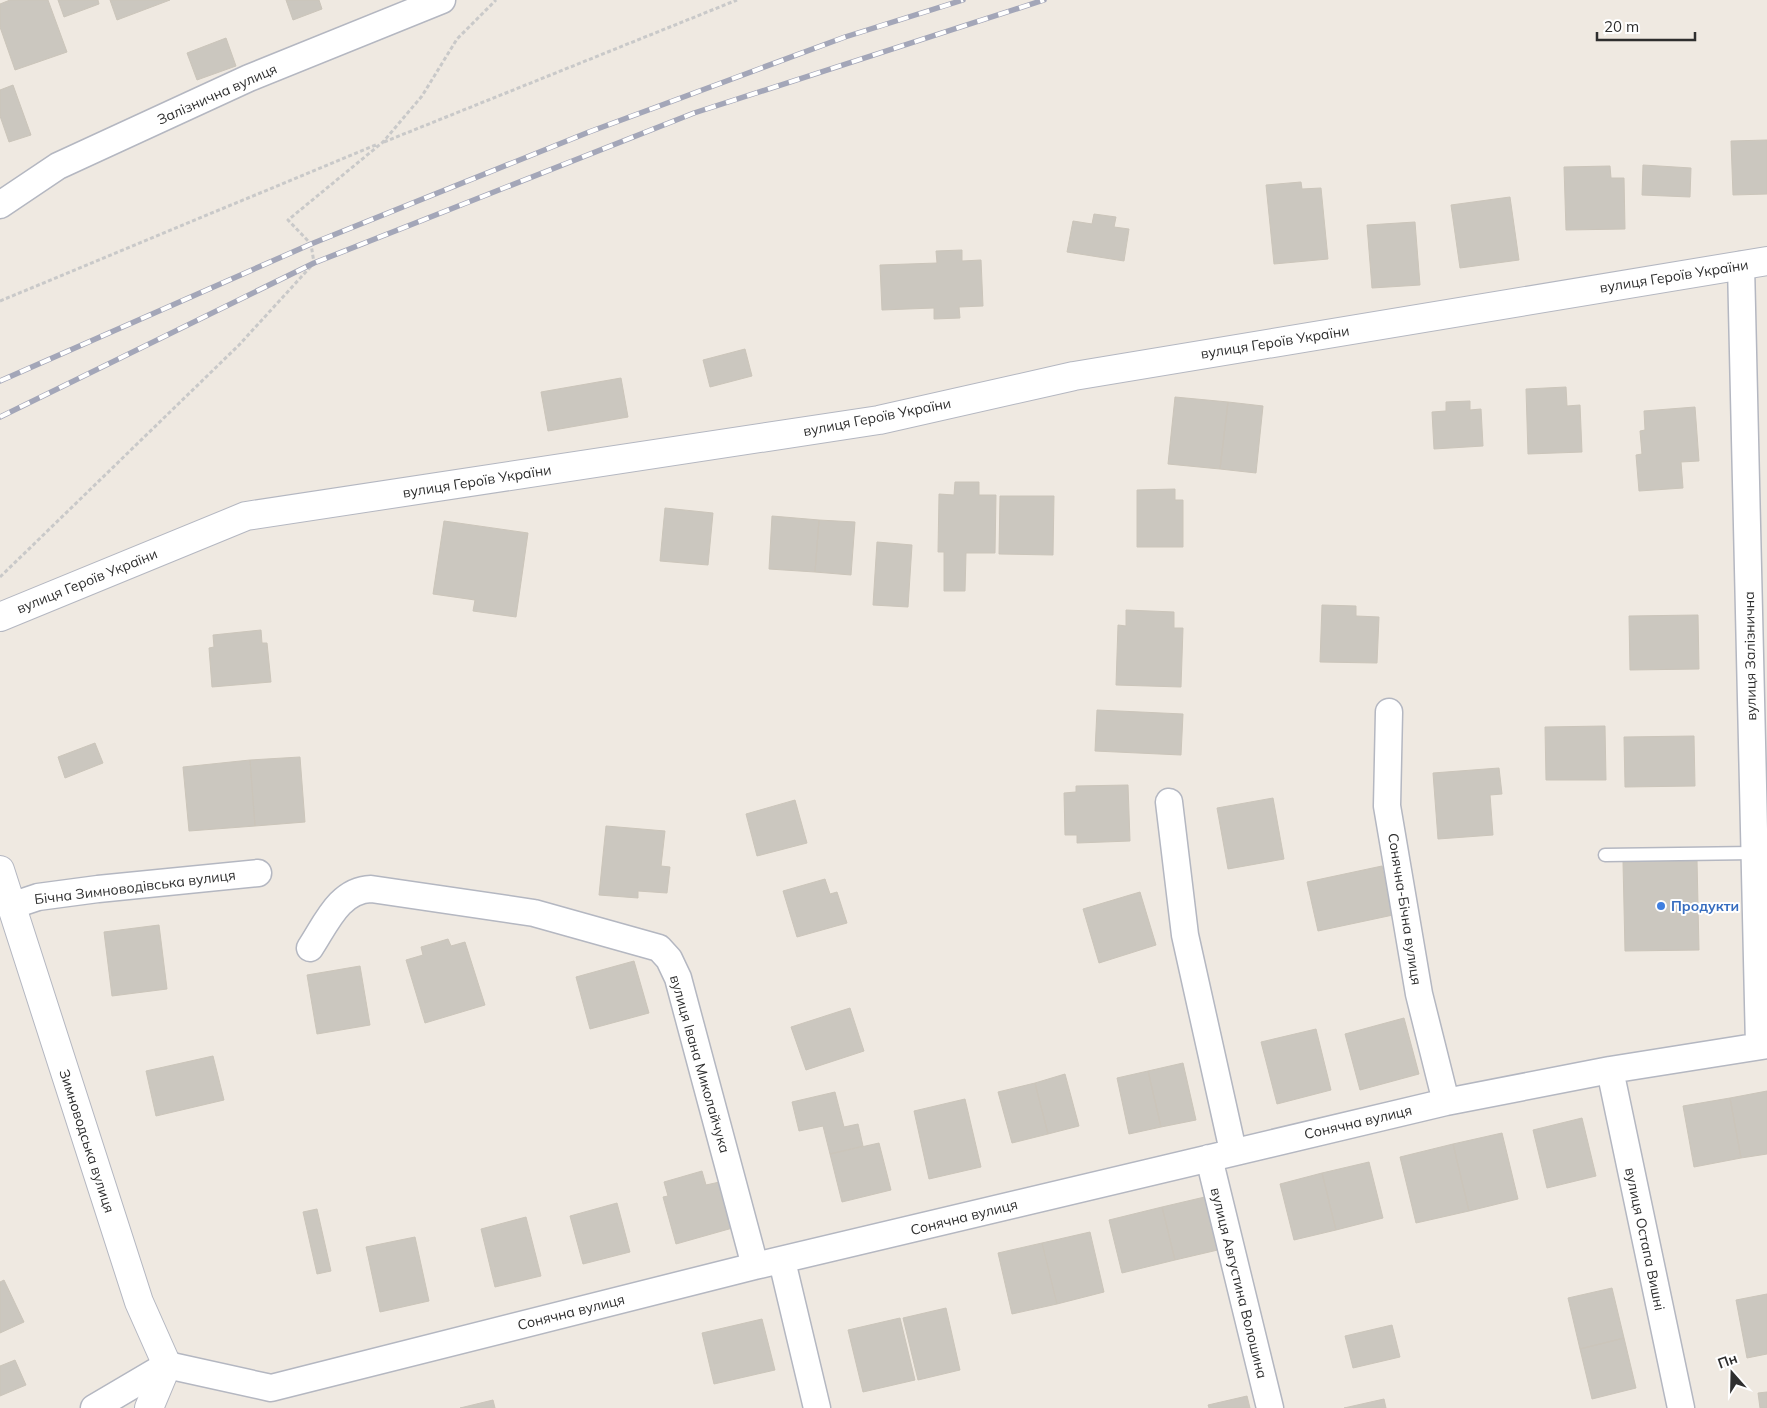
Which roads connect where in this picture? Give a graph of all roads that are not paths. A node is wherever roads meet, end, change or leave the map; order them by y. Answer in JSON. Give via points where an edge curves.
{"nodes":[{"id":1,"x":442,"y":0,"type":"edge"},
{"id":2,"x":0,"y":205,"type":"edge"},
{"id":3,"x":1767,"y":260,"type":"edge"},
{"id":4,"x":1741,"y":265,"type":"junction"},
{"id":5,"x":0,"y":616,"type":"edge"},
{"id":6,"x":1389,"y":712,"type":"dead end"},
{"id":7,"x":1168,"y":802,"type":"dead end"},
{"id":8,"x":1754,"y":853,"type":"junction"},
{"id":9,"x":1606,"y":855,"type":"dead end"},
{"id":10,"x":0,"y":870,"type":"edge"},
{"id":11,"x":258,"y":872,"type":"dead end"},
{"id":12,"x":12,"y":906,"type":"junction"},
{"id":13,"x":310,"y":948,"type":"dead end"},
{"id":14,"x":1763,"y":1046,"type":"edge"},
{"id":15,"x":1610,"y":1070,"type":"junction"},
{"id":16,"x":1446,"y":1102,"type":"junction"},
{"id":17,"x":1221,"y":1155,"type":"junction"},
{"id":18,"x":782,"y":1260,"type":"junction"},
{"id":19,"x":754,"y":1266,"type":"junction"},
{"id":20,"x":167,"y":1365,"type":"junction"},
{"id":21,"x":274,"y":1398,"type":"edge"},
{"id":22,"x":94,"y":1408,"type":"edge"},
{"id":23,"x":149,"y":1408,"type":"edge"},
{"id":24,"x":817,"y":1408,"type":"edge"},
{"id":25,"x":1270,"y":1408,"type":"edge"},
{"id":26,"x":1681,"y":1408,"type":"edge"}],
"edges":[{"from":1,"to":2,"type":"street","name":"Залізнична вулиця","via":[[249,78],[67,162]]},
{"from":3,"to":4,"type":"street","name":"вулиця Героїв України"},
{"from":4,"to":5,"type":"street","name":"вулиця Героїв України","via":[[1074,376],[879,420],[246,516]]},
{"from":4,"to":8,"type":"street","name":"вулиця Залізнична"},
{"from":6,"to":16,"type":"street","name":"Сонячна-Бічна вулиця","via":[[1387,806],[1419,994]]},
{"from":7,"to":17,"type":"street","via":[[1185,935]]},
{"from":8,"to":9,"type":"lane"},
{"from":8,"to":14,"type":"street","name":"вулиця Залізнична"},
{"from":10,"to":12,"type":"street","name":"Зимноводська вулиця"},
{"from":11,"to":12,"type":"street","name":"Бічна Зимноводівська вулиця","via":[[72,892],[38,897]]},
{"from":12,"to":20,"type":"street","name":"Зимноводська вулиця","via":[[139,1302]]},
{"from":13,"to":19,"type":"street","name":"вулиця Івана Миколайчука","via":[[344,898],[357,890],[534,913],[659,948],[669,959],[678,978]]},
{"from":14,"to":15,"type":"street","name":"Сонячна вулиця"},
{"from":15,"to":16,"type":"street","name":"Сонячна вулиця"},
{"from":15,"to":26,"type":"street","name":"вулиця Остапа Вишні"},
{"from":16,"to":17,"type":"street","name":"Сонячна вулиця"},
{"from":17,"to":18,"type":"street","name":"Сонячна вулиця"},
{"from":17,"to":25,"type":"street","name":"вулиця Августина Волошина"},
{"from":18,"to":19,"type":"street","name":"Сонячна вулиця"},
{"from":18,"to":24,"type":"street"},
{"from":19,"to":21,"type":"street","name":"Сонячна вулиця"},
{"from":20,"to":21,"type":"street","name":"Сонячна вулиця"},
{"from":20,"to":22,"type":"street"},
{"from":20,"to":23,"type":"street"}]}
